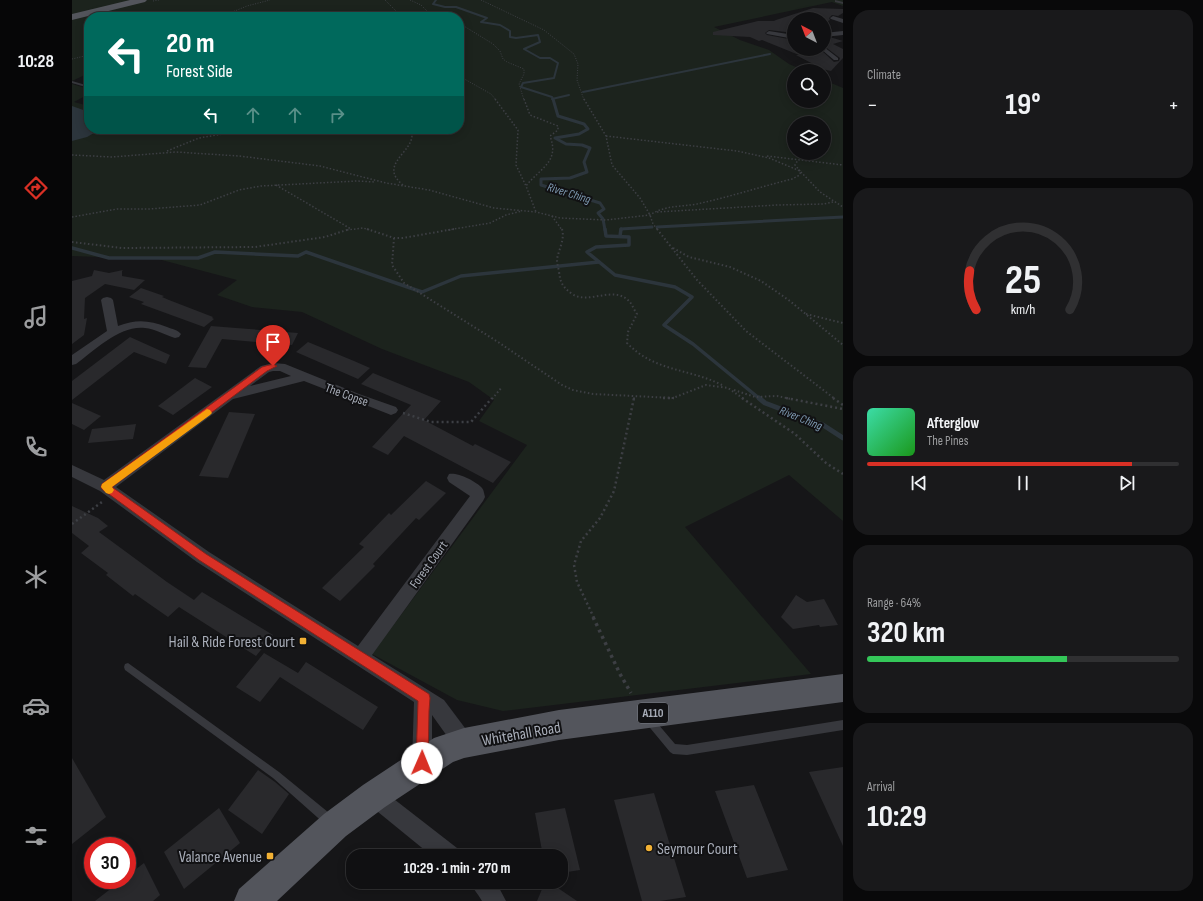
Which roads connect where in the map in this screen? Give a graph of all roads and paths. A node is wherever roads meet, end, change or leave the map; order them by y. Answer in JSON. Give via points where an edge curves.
{"nodes":[{"id":1,"x":142,"y":0,"type":"edge"},
{"id":2,"x":270,"y":0,"type":"edge"},
{"id":3,"x":385,"y":0,"type":"edge"},
{"id":4,"x":410,"y":0,"type":"edge"},
{"id":5,"x":482,"y":0,"type":"edge"},
{"id":6,"x":836,"y":1,"type":"dead end"},
{"id":7,"x":843,"y":3,"type":"edge"},
{"id":8,"x":93,"y":12,"type":"edge"},
{"id":9,"x":232,"y":12,"type":"edge"},
{"id":10,"x":397,"y":12,"type":"edge"},
{"id":11,"x":428,"y":12,"type":"edge"},
{"id":12,"x":84,"y":14,"type":"edge"},
{"id":13,"x":72,"y":17,"type":"edge"},
{"id":14,"x":833,"y":18,"type":"dead end"},
{"id":15,"x":843,"y":21,"type":"edge"},
{"id":16,"x":464,"y":26,"type":"edge"},
{"id":17,"x":769,"y":33,"type":"dead end"},
{"id":18,"x":843,"y":33,"type":"edge"},
{"id":19,"x":831,"y":34,"type":"edge"},
{"id":20,"x":787,"y":36,"type":"edge"},
{"id":21,"x":831,"y":55,"type":"edge"},
{"id":22,"x":84,"y":56,"type":"edge"},
{"id":23,"x":72,"y":59,"type":"edge"},
{"id":24,"x":836,"y":59,"type":"dead end"},
{"id":25,"x":464,"y":79,"type":"edge"},
{"id":26,"x":72,"y":82,"type":"edge"},
{"id":27,"x":84,"y":86,"type":"edge"},
{"id":28,"x":223,"y":134,"type":"edge"},
{"id":29,"x":411,"y":134,"type":"edge"},
{"id":30,"x":606,"y":136,"type":"junction"},
{"id":31,"x":154,"y":154,"type":"junction"},
{"id":32,"x":72,"y":155,"type":"edge"},
{"id":33,"x":758,"y":155,"type":"junction"},
{"id":34,"x":787,"y":159,"type":"edge"},
{"id":35,"x":798,"y":160,"type":"joint"},
{"id":36,"x":843,"y":165,"type":"edge"},
{"id":37,"x":801,"y":172,"type":"junction"},
{"id":38,"x":386,"y":183,"type":"junction"},
{"id":39,"x":275,"y":184,"type":"junction"},
{"id":40,"x":404,"y":186,"type":"junction"},
{"id":41,"x":526,"y":186,"type":"junction"},
{"id":42,"x":834,"y":202,"type":"junction"},
{"id":43,"x":843,"y":206,"type":"edge"},
{"id":44,"x":536,"y":212,"type":"junction"},
{"id":45,"x":654,"y":213,"type":"junction"},
{"id":46,"x":650,"y":215,"type":"junction"},
{"id":47,"x":552,"y":216,"type":"junction"},
{"id":48,"x":72,"y":217,"type":"edge"},
{"id":49,"x":652,"y":224,"type":"junction"},
{"id":50,"x":351,"y":229,"type":"junction"},
{"id":51,"x":394,"y":238,"type":"junction"},
{"id":52,"x":72,"y":242,"type":"edge"},
{"id":53,"x":107,"y":300,"type":"dead end"},
{"id":54,"x":806,"y":314,"type":"junction"},
{"id":55,"x":843,"y":323,"type":"edge"},
{"id":56,"x":113,"y":332,"type":"junction"},
{"id":57,"x":175,"y":334,"type":"dead end"},
{"id":58,"x":843,"y":345,"type":"edge"},
{"id":59,"x":72,"y":361,"type":"edge"},
{"id":60,"x":304,"y":377,"type":"junction"},
{"id":61,"x":502,"y":387,"type":"dead end"},
{"id":62,"x":728,"y":388,"type":"junction"},
{"id":63,"x":228,"y":397,"type":"junction"},
{"id":64,"x":634,"y":397,"type":"junction"},
{"id":65,"x":843,"y":405,"type":"edge"},
{"id":66,"x":391,"y":410,"type":"joint"},
{"id":67,"x":843,"y":410,"type":"edge"},
{"id":68,"x":72,"y":470,"type":"edge"},
{"id":69,"x":843,"y":474,"type":"edge"},
{"id":70,"x":454,"y":478,"type":"dead end"},
{"id":71,"x":105,"y":487,"type":"junction"},
{"id":72,"x":100,"y":504,"type":"dead end"},
{"id":73,"x":72,"y":524,"type":"edge"},
{"id":74,"x":360,"y":657,"type":"junction"},
{"id":75,"x":128,"y":667,"type":"dead end"},
{"id":76,"x":843,"y":688,"type":"edge"},
{"id":77,"x":424,"y":698,"type":"junction"},
{"id":78,"x":644,"y":714,"type":"junction"},
{"id":79,"x":843,"y":725,"type":"edge"},
{"id":80,"x":464,"y":743,"type":"junction"},
{"id":81,"x":422,"y":763,"type":"junction"},
{"id":82,"x":374,"y":796,"type":"junction"},
{"id":83,"x":335,"y":825,"type":"junction"},
{"id":84,"x":440,"y":849,"type":"edge"},
{"id":85,"x":488,"y":889,"type":"edge"},
{"id":86,"x":251,"y":901,"type":"edge"},
{"id":87,"x":495,"y":901,"type":"edge"}],
"edges":[{"from":1,"to":8,"type":"main road"},
{"from":2,"to":9,"type":"path"},
{"from":3,"to":10,"type":"path"},
{"from":4,"to":11,"type":"path"},
{"from":5,"to":30,"type":"path","via":[[544,30],[574,54],[578,64],[577,80],[582,97]]},
{"from":6,"to":7,"type":"lane"},
{"from":12,"to":13,"type":"main road"},
{"from":14,"to":15,"type":"street"},
{"from":16,"to":41,"type":"path","via":[[493,44],[506,62],[524,69],[525,73],[518,84],[530,115],[558,126],[558,130],[550,136],[554,143],[554,152],[545,167]]},
{"from":17,"to":20,"type":"street"},
{"from":18,"to":19,"type":"street"},
{"from":21,"to":24,"type":"street"},
{"from":22,"to":23,"type":"path"},
{"from":25,"to":41,"type":"path","via":[[491,94],[518,130],[516,165]]},
{"from":26,"to":27,"type":"lane"},
{"from":28,"to":31,"type":"path","via":[[199,138]]},
{"from":29,"to":40,"type":"path","via":[[412,139],[393,172]]},
{"from":30,"to":33,"type":"path"},
{"from":30,"to":46,"type":"path","via":[[612,165],[640,198]]},
{"from":31,"to":32,"type":"path","via":[[112,157]]},
{"from":31,"to":38,"type":"path","via":[[182,152],[240,156],[320,166]]},
{"from":33,"to":34,"type":"path"},
{"from":33,"to":37,"type":"path"},
{"from":35,"to":36,"type":"path"},
{"from":35,"to":37,"type":"path","via":[[795,165]]},
{"from":37,"to":42,"type":"path"},
{"from":37,"to":45,"type":"path","via":[[792,179],[696,204],[669,207]]},
{"from":38,"to":39,"type":"path","via":[[357,181]]},
{"from":38,"to":40,"type":"path"},
{"from":39,"to":48,"type":"path","via":[[239,190],[194,206],[117,209]]},
{"from":39,"to":50,"type":"path"},
{"from":40,"to":44,"type":"path","via":[[429,190],[494,208]]},
{"from":41,"to":44,"type":"path"},
{"from":42,"to":43,"type":"path"},
{"from":42,"to":45,"type":"path"},
{"from":44,"to":47,"type":"path"},
{"from":44,"to":51,"type":"path","via":[[522,211],[490,223]]},
{"from":45,"to":46,"type":"path"},
{"from":46,"to":47,"type":"path","via":[[606,220]]},
{"from":46,"to":49,"type":"path"},
{"from":47,"to":62,"type":"path","via":[[564,235],[557,261],[563,287],[576,296],[622,296],[629,301],[637,314],[628,332],[627,343],[634,352],[659,367],[703,377]]},
{"from":49,"to":54,"type":"path","via":[[682,256],[718,262],[752,276],[766,283]]},
{"from":49,"to":65,"type":"path","via":[[697,280],[746,331]]},
{"from":50,"to":51,"type":"path","via":[[363,228]]},
{"from":50,"to":52,"type":"path","via":[[325,237],[255,248],[122,248]]},
{"from":51,"to":64,"type":"path","via":[[392,265],[404,283],[562,385],[593,394]]},
{"from":53,"to":56,"type":"street"},
{"from":54,"to":55,"type":"path"},
{"from":54,"to":58,"type":"path"},
{"from":56,"to":57,"type":"street","via":[[127,325],[148,323]]},
{"from":56,"to":59,"type":"street"},
{"from":60,"to":63,"type":"street","name":"The Copse"},
{"from":60,"to":63,"type":"street","name":"The Copse","via":[[273,366],[265,369]]},
{"from":60,"to":66,"type":"street","name":"The Copse"},
{"from":61,"to":66,"type":"path","via":[[471,422],[431,422]]},
{"from":62,"to":64,"type":"path","via":[[706,385],[673,398]]},
{"from":62,"to":67,"type":"path","via":[[755,397],[777,396]]},
{"from":62,"to":69,"type":"path","via":[[794,434],[826,463]]},
{"from":63,"to":71,"type":"street","name":"The Copse"},
{"from":64,"to":78,"type":"path","via":[[614,491],[600,518],[581,541],[574,565],[577,582],[617,667]]},
{"from":68,"to":71,"type":"street"},
{"from":70,"to":74,"type":"street","name":"Forest Court","via":[[476,491],[478,497]]},
{"from":71,"to":74,"type":"street","via":[[203,557]]},
{"from":72,"to":73,"type":"path"},
{"from":74,"to":77,"type":"street"},
{"from":75,"to":83,"type":"lane","via":[[276,775]]},
{"from":76,"to":78,"type":"main road","name":"Whitehall Road","number":"A110"},
{"from":77,"to":80,"type":"street","via":[[437,706]]},
{"from":77,"to":81,"type":"street"},
{"from":78,"to":79,"type":"lane","via":[[673,749],[687,750]]},
{"from":78,"to":80,"type":"main road","name":"Whitehall Road","number":"A110"},
{"from":80,"to":81,"type":"main road","name":"Whitehall Road","number":"A110","via":[[445,749]]},
{"from":81,"to":82,"type":"main road","name":"Whitehall Road","number":"A110"},
{"from":82,"to":83,"type":"main road","name":"Whitehall Road","number":"A110"},
{"from":82,"to":84,"type":"street"},
{"from":83,"to":86,"type":"main road","name":"Whitehall Road","number":"A110"},
{"from":85,"to":87,"type":"street"}]}
